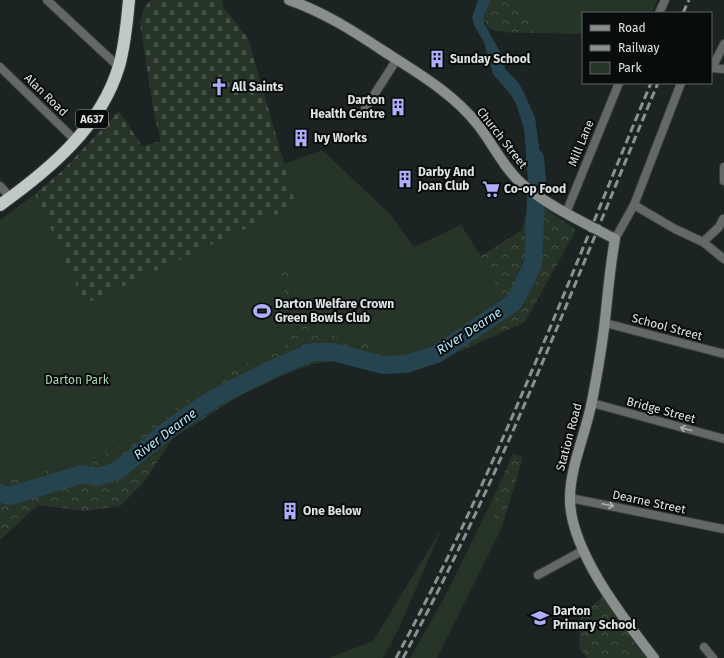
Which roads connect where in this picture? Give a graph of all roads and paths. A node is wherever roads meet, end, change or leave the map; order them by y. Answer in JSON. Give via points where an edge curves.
{"nodes":[{"id":1,"x":47,"y":0,"type":"edge"},
{"id":2,"x":129,"y":0,"type":"edge"},
{"id":3,"x":289,"y":0,"type":"edge"},
{"id":4,"x":666,"y":0,"type":"edge"},
{"id":5,"x":660,"y":12,"type":"edge"},
{"id":6,"x":724,"y":44,"type":"edge"},
{"id":7,"x":397,"y":59,"type":"junction"},
{"id":8,"x":712,"y":66,"type":"edge"},
{"id":9,"x":0,"y":67,"type":"edge"},
{"id":10,"x":119,"y":67,"type":"junction"},
{"id":11,"x":712,"y":68,"type":"edge"},
{"id":12,"x":724,"y":70,"type":"edge"},
{"id":13,"x":619,"y":84,"type":"edge"},
{"id":14,"x":681,"y":84,"type":"edge"},
{"id":15,"x":365,"y":109,"type":"dead end"},
{"id":16,"x":76,"y":141,"type":"junction"},
{"id":17,"x":724,"y":167,"type":"edge"},
{"id":18,"x":724,"y":181,"type":"edge"},
{"id":19,"x":0,"y":186,"type":"edge"},
{"id":20,"x":11,"y":198,"type":"junction"},
{"id":21,"x":0,"y":205,"type":"edge"},
{"id":22,"x":634,"y":205,"type":"junction"},
{"id":23,"x":566,"y":213,"type":"junction"},
{"id":24,"x":723,"y":219,"type":"dead end"},
{"id":25,"x":615,"y":239,"type":"junction"},
{"id":26,"x":703,"y":242,"type":"junction"},
{"id":27,"x":724,"y":259,"type":"edge"},
{"id":28,"x":605,"y":323,"type":"junction"},
{"id":29,"x":724,"y":354,"type":"edge"},
{"id":30,"x":592,"y":403,"type":"junction"},
{"id":31,"x":724,"y":439,"type":"edge"},
{"id":32,"x":570,"y":498,"type":"junction"},
{"id":33,"x":724,"y":529,"type":"edge"},
{"id":34,"x":582,"y":551,"type":"junction"},
{"id":35,"x":538,"y":575,"type":"dead end"},
{"id":36,"x":704,"y":646,"type":"dead end"},
{"id":37,"x":654,"y":658,"type":"edge"},
{"id":38,"x":713,"y":658,"type":"edge"}],
"edges":[{"from":1,"to":10,"type":"street"},
{"from":2,"to":10,"type":"highway","number":"A637","via":[[125,41]]},
{"from":3,"to":7,"type":"main road","name":"Church Street","via":[[333,20]]},
{"from":4,"to":5,"type":"street"},
{"from":6,"to":8,"type":"street"},
{"from":7,"to":15,"type":"street"},
{"from":7,"to":23,"type":"main road","name":"Church Street","via":[[444,92],[478,124],[510,173]]},
{"from":9,"to":16,"type":"street","name":"Alan Road"},
{"from":10,"to":16,"type":"highway","number":"A637","via":[[108,92]]},
{"from":11,"to":12,"type":"street"},
{"from":13,"to":23,"type":"street","name":"Mill Lane"},
{"from":14,"to":22,"type":"street","name":"Station Road"},
{"from":16,"to":20,"type":"highway","number":"A637","via":[[48,169]]},
{"from":17,"to":18,"type":"street"},
{"from":19,"to":20,"type":"street"},
{"from":20,"to":21,"type":"highway","number":"A637"},
{"from":22,"to":25,"type":"street","name":"Station Road"},
{"from":22,"to":26,"type":"street"},
{"from":23,"to":25,"type":"main road","name":"Church Street"},
{"from":24,"to":26,"type":"street","via":[[719,227]]},
{"from":25,"to":28,"type":"main road","name":"Station Road"},
{"from":26,"to":27,"type":"street"},
{"from":28,"to":29,"type":"street","name":"School Street"},
{"from":28,"to":30,"type":"main road","name":"Station Road"},
{"from":31,"to":30,"type":"street","name":"Bridge Street","one_way":true},
{"from":30,"to":32,"type":"main road","name":"Station Road","via":[[572,478]]},
{"from":32,"to":33,"type":"street","name":"Dearne Street","one_way":true},
{"from":32,"to":34,"type":"main road","name":"Station Road"},
{"from":34,"to":35,"type":"street"},
{"from":34,"to":37,"type":"main road","name":"Station Road","via":[[628,625]]},
{"from":36,"to":38,"type":"street"}]}
